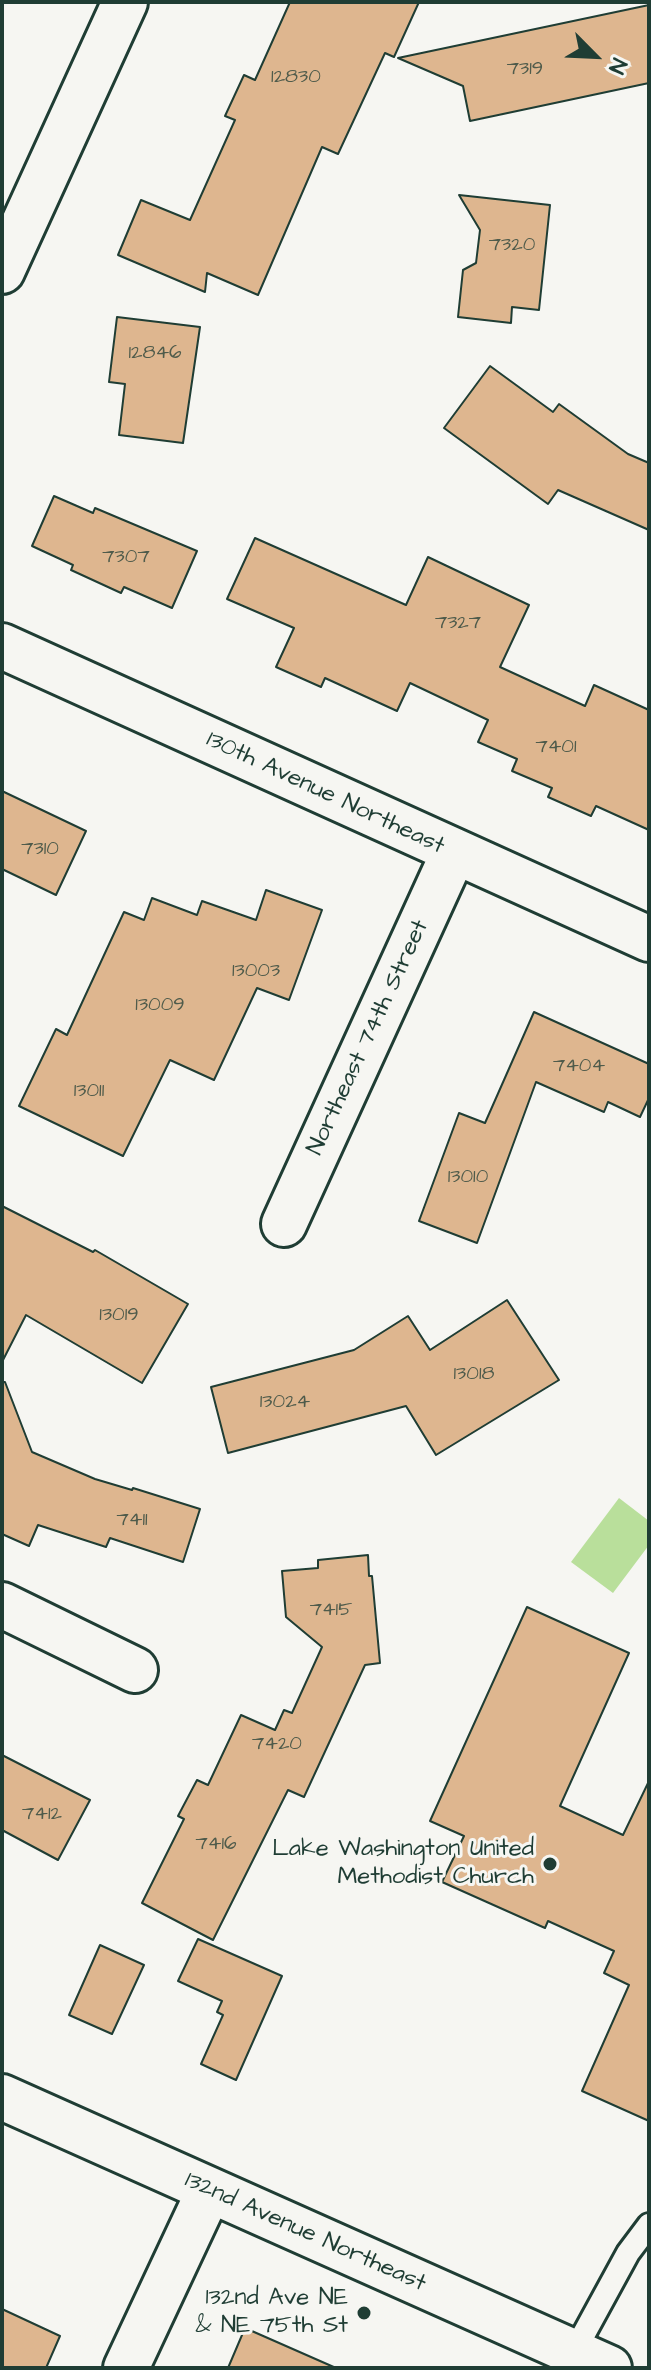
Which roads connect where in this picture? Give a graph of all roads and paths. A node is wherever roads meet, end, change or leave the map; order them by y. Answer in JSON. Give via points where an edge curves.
{"nodes":[{"id":1,"x":125,"y":2,"type":"edge"},
{"id":2,"x":2,"y":271,"type":"edge"},
{"id":3,"x":2,"y":646,"type":"edge"},
{"id":4,"x":454,"y":852,"type":"junction"},
{"id":5,"x":649,"y":939,"type":"edge"},
{"id":6,"x":284,"y":1224,"type":"dead end"},
{"id":7,"x":2,"y":1605,"type":"edge"},
{"id":8,"x":135,"y":1670,"type":"dead end"},
{"id":9,"x":2,"y":2097,"type":"edge"},
{"id":10,"x":209,"y":2191,"type":"junction"},
{"id":11,"x":649,"y":2225,"type":"edge"},
{"id":12,"x":592,"y":2360,"type":"edge"},
{"id":13,"x":126,"y":2368,"type":"edge"}],
"edges":[{"from":1,"to":2,"type":"street"},
{"from":3,"to":4,"type":"street","name":"130th Avenue Northeast"},
{"from":4,"to":5,"type":"street","name":"130th Avenue Northeast"},
{"from":4,"to":6,"type":"street","name":"Northeast 74th Street"},
{"from":7,"to":8,"type":"street"},
{"from":9,"to":10,"type":"street","name":"132nd Avenue Northeast"},
{"from":10,"to":12,"type":"street","name":"132nd Avenue Northeast"},
{"from":10,"to":13,"type":"street"},
{"from":11,"to":12,"type":"lane","via":[[628,2253]]}]}
